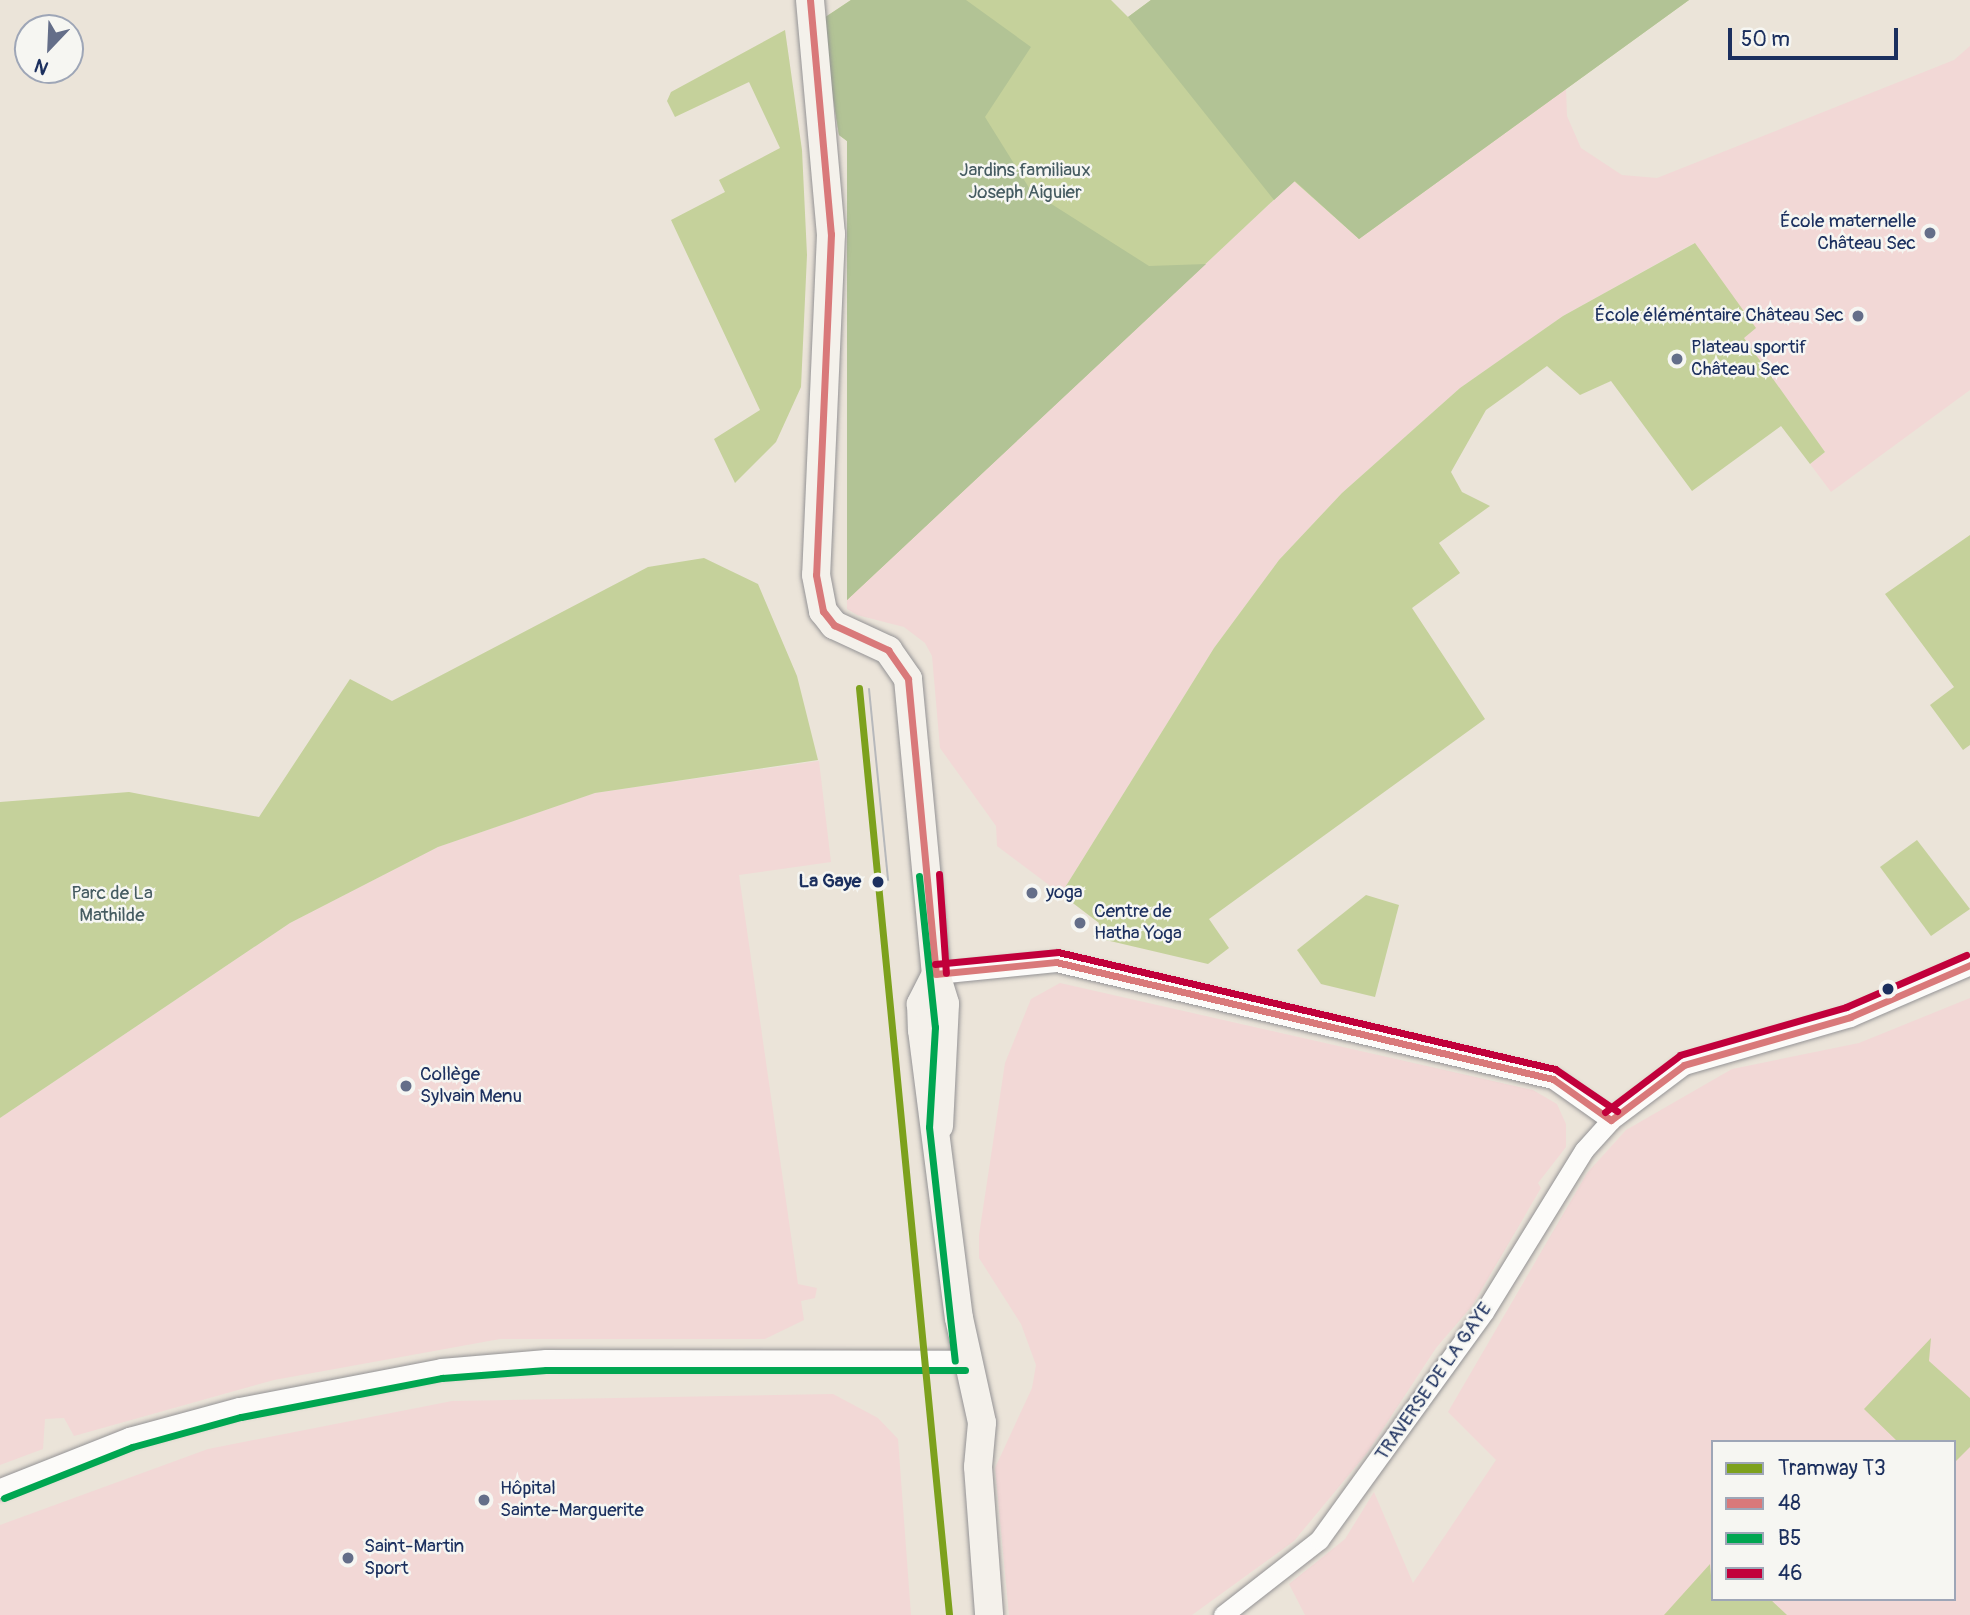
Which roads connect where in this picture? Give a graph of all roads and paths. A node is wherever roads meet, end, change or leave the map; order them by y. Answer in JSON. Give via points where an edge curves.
{"nodes":[{"id":1,"x":810,"y":0,"type":"edge"},
{"id":2,"x":1970,"y":965,"type":"edge"},
{"id":3,"x":936,"y":974,"type":"junction"},
{"id":4,"x":1611,"y":1120,"type":"junction"},
{"id":5,"x":965,"y":1360,"type":"junction"},
{"id":6,"x":0,"y":1488,"type":"edge"},
{"id":7,"x":989,"y":1615,"type":"edge"},
{"id":8,"x":1223,"y":1615,"type":"edge"}],
"edges":[{"from":1,"to":3,"type":"street","via":[[831,234],[816,575],[822,611],[834,625],[888,650],[908,679]]},
{"from":2,"to":4,"type":"street","via":[[1850,1017],[1684,1065]]},
{"from":3,"to":4,"type":"street","via":[[1056,962],[1553,1079]]},
{"from":3,"to":5,"type":"street","via":[[921,1004]]},
{"from":4,"to":8,"type":"street","name":"TRAVERSE DE LA GAYE","via":[[1584,1150],[1484,1312],[1320,1540]]},
{"from":5,"to":6,"type":"street","via":[[546,1359],[441,1368],[253,1404],[129,1437]]},
{"from":5,"to":7,"type":"street","via":[[966,1446],[978,1467]]}]}
